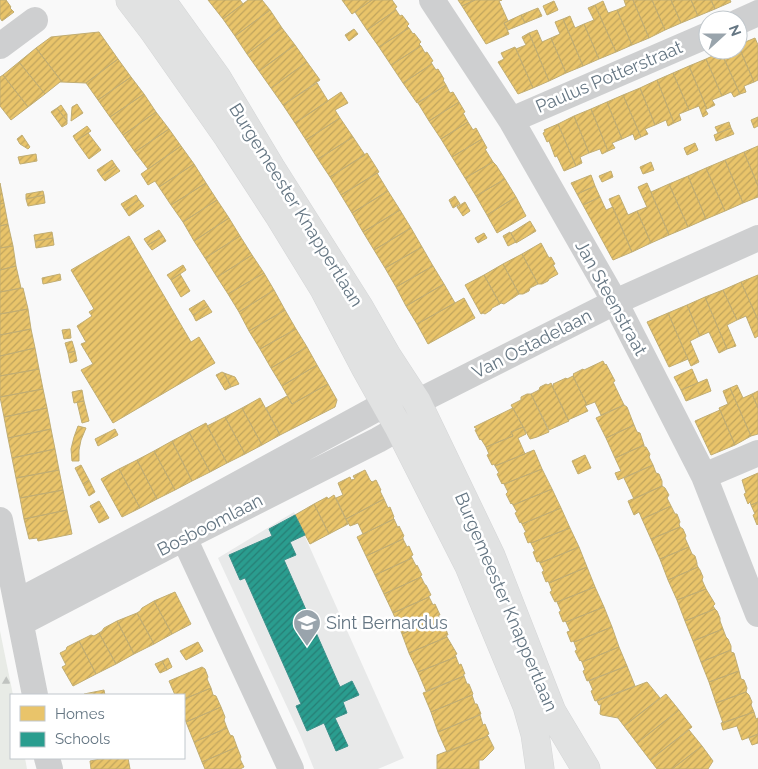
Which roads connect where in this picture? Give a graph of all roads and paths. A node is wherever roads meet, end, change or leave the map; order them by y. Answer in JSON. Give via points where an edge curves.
{"nodes":[{"id":1,"x":130,"y":0,"type":"edge"},
{"id":2,"x":160,"y":0,"type":"edge"},
{"id":3,"x":432,"y":0,"type":"edge"},
{"id":4,"x":35,"y":20,"type":"dead end"},
{"id":5,"x":698,"y":38,"type":"edge"},
{"id":6,"x":0,"y":46,"type":"edge"},
{"id":7,"x":511,"y":120,"type":"junction"},
{"id":8,"x":758,"y":238,"type":"edge"},
{"id":9,"x":615,"y":302,"type":"junction"},
{"id":10,"x":417,"y":402,"type":"junction"},
{"id":11,"x":385,"y":404,"type":"junction"},
{"id":12,"x":399,"y":428,"type":"junction"},
{"id":13,"x":758,"y":453,"type":"edge"},
{"id":14,"x":704,"y":476,"type":"junction"},
{"id":15,"x":0,"y":520,"type":"edge"},
{"id":16,"x":179,"y":528,"type":"junction"},
{"id":17,"x":19,"y":612,"type":"junction"},
{"id":18,"x":758,"y":614,"type":"edge"},
{"id":19,"x":35,"y":694,"type":"edge"},
{"id":20,"x":291,"y":769,"type":"edge"},
{"id":21,"x":540,"y":769,"type":"edge"},
{"id":22,"x":586,"y":769,"type":"edge"}],
"edges":[{"from":1,"to":11,"type":"main road","name":"Burgemeester Knappertlaan","via":[[228,137],[278,214],[324,289]]},
{"from":2,"to":10,"type":"main road","name":"Burgemeester Knappertlaan","via":[[217,78]]},
{"from":3,"to":7,"type":"street","name":"Jan Steenstraat"},
{"from":4,"to":6,"type":"street"},
{"from":5,"to":7,"type":"street","name":"Paulus Potterstraat"},
{"from":7,"to":9,"type":"street","name":"Jan Steenstraat"},
{"from":8,"to":9,"type":"street","name":"Van Ostadelaan"},
{"from":9,"to":10,"type":"street","name":"Van Ostadelaan"},
{"from":9,"to":14,"type":"street","name":"Jan Steenstraat"},
{"from":10,"to":11,"type":"street"},
{"from":10,"to":12,"type":"street"},
{"from":10,"to":22,"type":"main road","name":"Burgemeester Knappertlaan","via":[[491,556],[552,712]]},
{"from":11,"to":12,"type":"main road","name":"Burgemeester Knappertlaan"},
{"from":11,"to":16,"type":"street","name":"Bosboomlaan"},
{"from":12,"to":16,"type":"street","name":"Bosboomlaan"},
{"from":12,"to":21,"type":"main road","name":"Burgemeester Knappertlaan","via":[[477,584],[527,706]]},
{"from":13,"to":14,"type":"street"},
{"from":14,"to":18,"type":"street","name":"Jan Steenstraat"},
{"from":15,"to":17,"type":"street"},
{"from":16,"to":17,"type":"street","name":"Bosboomlaan"},
{"from":16,"to":20,"type":"street"},
{"from":17,"to":19,"type":"street"}]}
